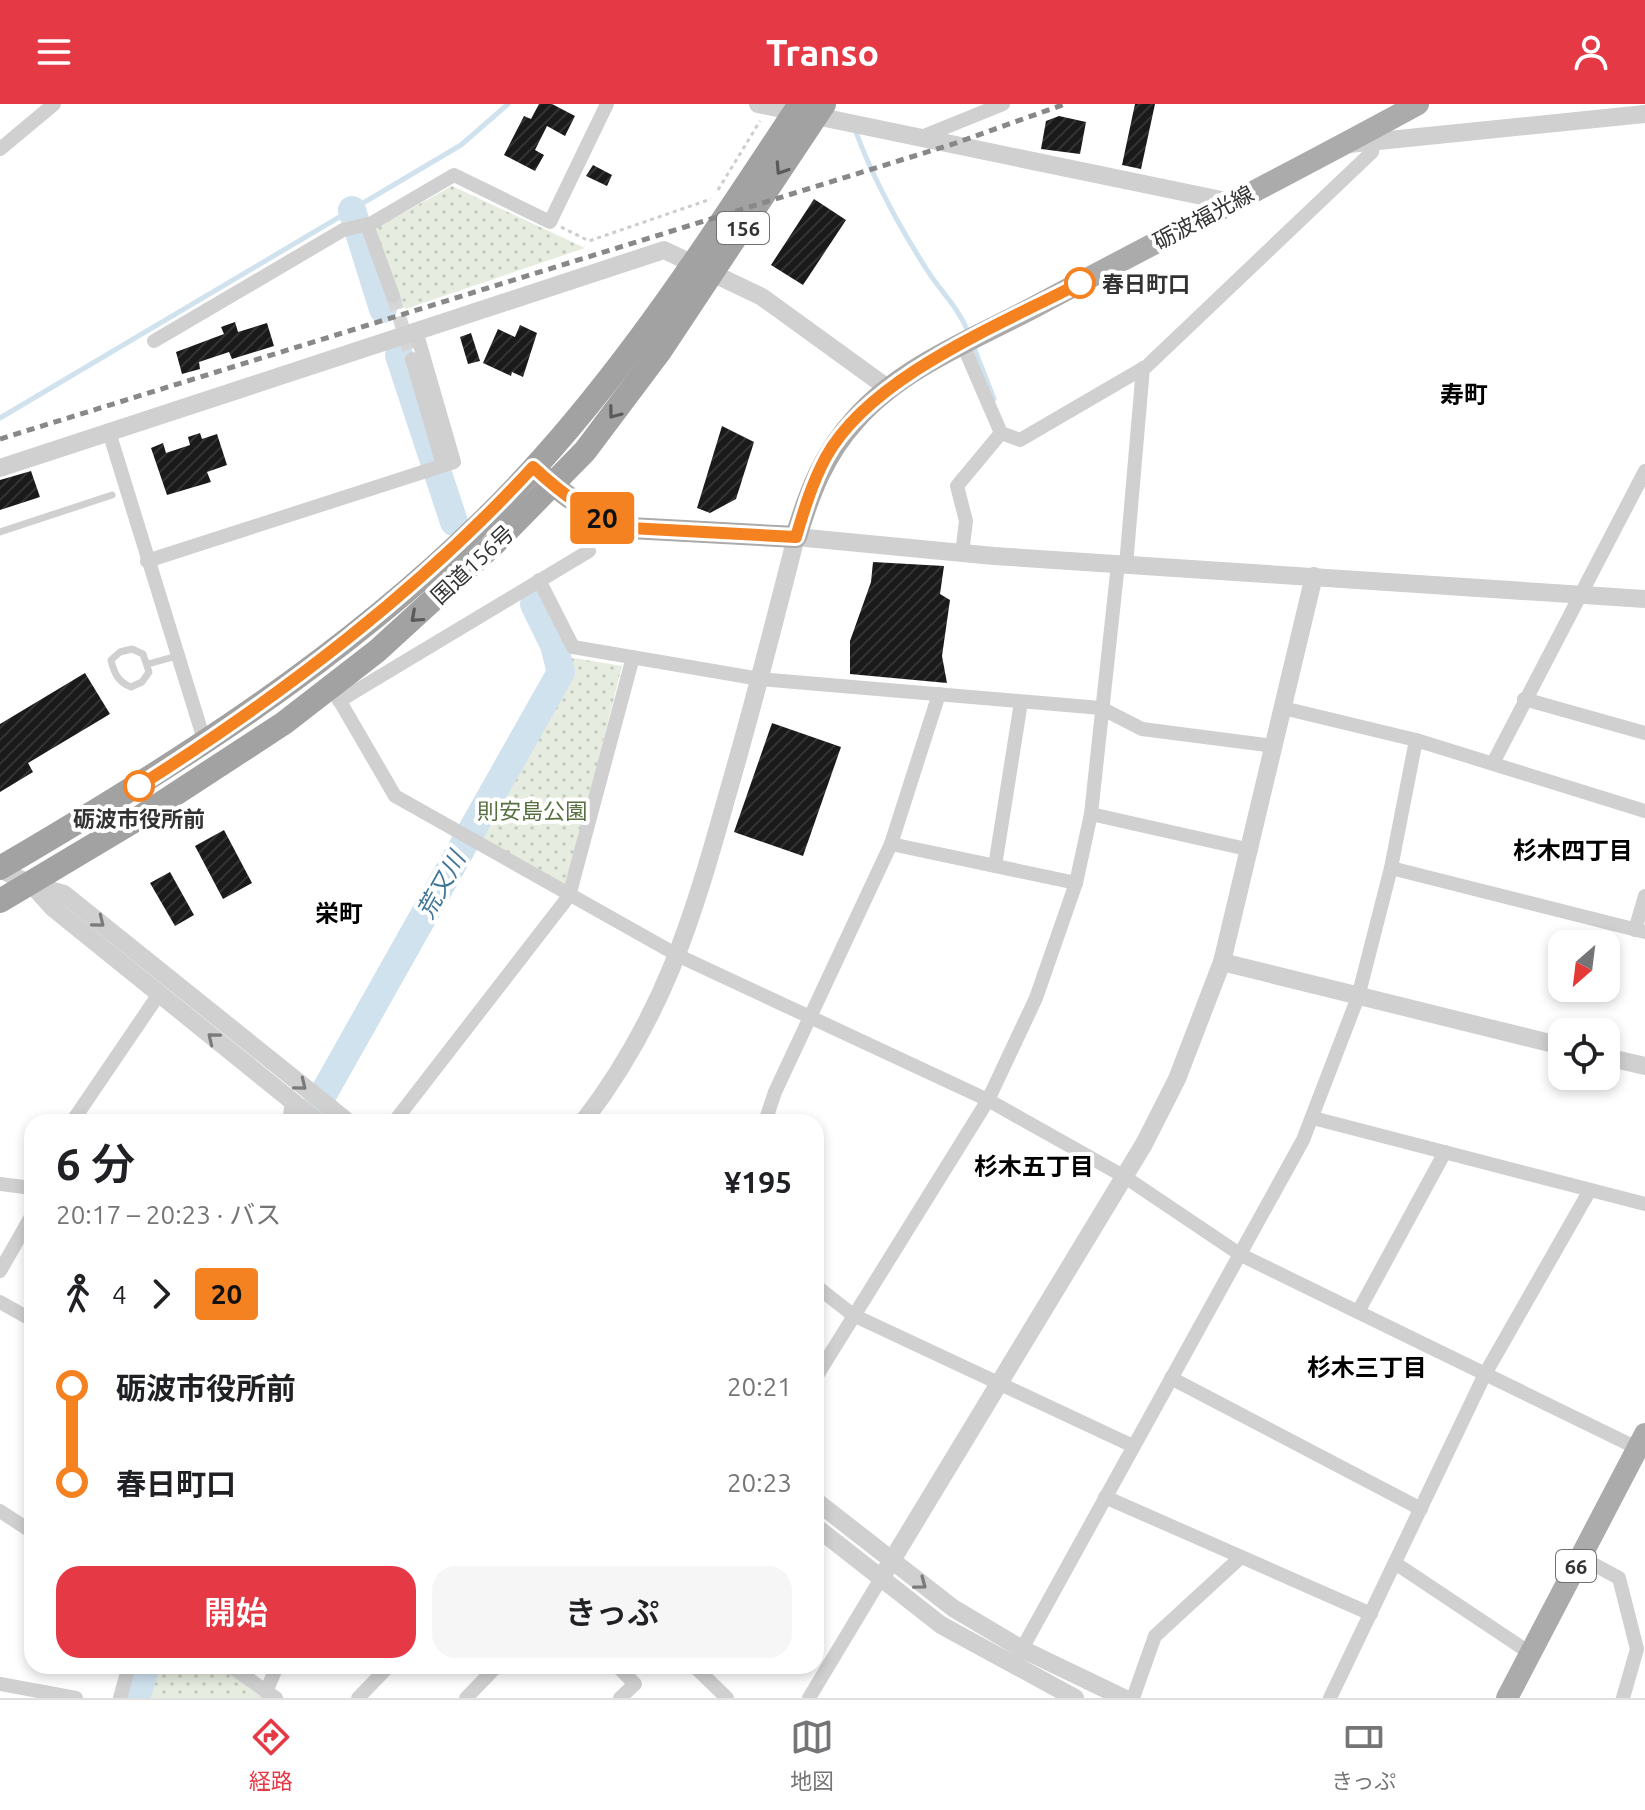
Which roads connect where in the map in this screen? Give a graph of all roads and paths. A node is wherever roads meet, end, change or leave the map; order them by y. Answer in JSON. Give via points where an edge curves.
{"nodes":[{"id":1,"x":54,"y":104,"type":"edge"},
{"id":2,"x":607,"y":104,"type":"edge"},
{"id":3,"x":800,"y":104,"type":"edge"},
{"id":4,"x":824,"y":104,"type":"edge"},
{"id":5,"x":1003,"y":104,"type":"edge"},
{"id":6,"x":1418,"y":104,"type":"edge"},
{"id":7,"x":766,"y":105,"type":"edge"},
{"id":8,"x":1598,"y":111,"type":"edge"},
{"id":9,"x":1645,"y":114,"type":"edge"},
{"id":10,"x":918,"y":138,"type":"junction"},
{"id":11,"x":1373,"y":142,"type":"junction"},
{"id":12,"x":1343,"y":145,"type":"junction"},
{"id":13,"x":0,"y":149,"type":"edge"},
{"id":14,"x":1231,"y":202,"type":"junction"},
{"id":15,"x":550,"y":222,"type":"junction"},
{"id":16,"x":367,"y":225,"type":"junction"},
{"id":17,"x":393,"y":296,"type":"tunnel mouth"},
{"id":18,"x":416,"y":331,"type":"junction"},
{"id":19,"x":154,"y":341,"type":"dead end"},
{"id":20,"x":651,"y":344,"type":"junction"},
{"id":21,"x":963,"y":345,"type":"junction"},
{"id":22,"x":412,"y":359,"type":"tunnel mouth"},
{"id":23,"x":1143,"y":368,"type":"junction"},
{"id":24,"x":889,"y":389,"type":"junction"},
{"id":25,"x":109,"y":432,"type":"junction"},
{"id":26,"x":1001,"y":433,"type":"junction"},
{"id":27,"x":443,"y":465,"type":"junction"},
{"id":28,"x":533,"y":467,"type":"junction"},
{"id":29,"x":0,"y":468,"type":"edge"},
{"id":30,"x":1645,"y":471,"type":"edge"},
{"id":31,"x":553,"y":485,"type":"junction"},
{"id":32,"x":112,"y":495,"type":"dead end"},
{"id":33,"x":0,"y":532,"type":"edge"},
{"id":34,"x":796,"y":537,"type":"junction"},
{"id":35,"x":589,"y":551,"type":"dead end"},
{"id":36,"x":962,"y":553,"type":"junction"},
{"id":37,"x":147,"y":561,"type":"junction"},
{"id":38,"x":1122,"y":564,"type":"junction"},
{"id":39,"x":1314,"y":576,"type":"junction"},
{"id":40,"x":539,"y":580,"type":"junction"},
{"id":41,"x":1579,"y":595,"type":"junction"},
{"id":42,"x":1645,"y":599,"type":"edge"},
{"id":43,"x":177,"y":656,"type":"junction"},
{"id":44,"x":633,"y":657,"type":"junction"},
{"id":45,"x":148,"y":664,"type":"junction"},
{"id":46,"x":760,"y":679,"type":"junction"},
{"id":47,"x":335,"y":694,"type":"junction"},
{"id":48,"x":939,"y":694,"type":"junction"},
{"id":49,"x":1524,"y":699,"type":"junction"},
{"id":50,"x":1021,"y":702,"type":"junction"},
{"id":51,"x":1101,"y":708,"type":"junction"},
{"id":52,"x":1283,"y":708,"type":"junction"},
{"id":53,"x":1645,"y":733,"type":"edge"},
{"id":54,"x":1416,"y":740,"type":"junction"},
{"id":55,"x":205,"y":743,"type":"junction"},
{"id":56,"x":1274,"y":746,"type":"junction"},
{"id":57,"x":1493,"y":763,"type":"junction"},
{"id":58,"x":1645,"y":811,"type":"edge"},
{"id":59,"x":1091,"y":814,"type":"junction"},
{"id":60,"x":891,"y":844,"type":"junction"},
{"id":61,"x":1251,"y":850,"type":"junction"},
{"id":62,"x":995,"y":866,"type":"junction"},
{"id":63,"x":0,"y":868,"type":"edge"},
{"id":64,"x":1391,"y":868,"type":"junction"},
{"id":65,"x":1076,"y":883,"type":"junction"},
{"id":66,"x":32,"y":885,"type":"junction"},
{"id":67,"x":569,"y":896,"type":"junction"},
{"id":68,"x":1645,"y":896,"type":"edge"},
{"id":69,"x":0,"y":901,"type":"edge"},
{"id":70,"x":1640,"y":931,"type":"edge"},
{"id":71,"x":679,"y":956,"type":"junction"},
{"id":72,"x":1222,"y":962,"type":"junction"},
{"id":73,"x":159,"y":994,"type":"junction"},
{"id":74,"x":1358,"y":997,"type":"junction"},
{"id":75,"x":812,"y":1018,"type":"junction"},
{"id":76,"x":1548,"y":1043,"type":"edge"},
{"id":77,"x":1620,"y":1060,"type":"edge"},
{"id":78,"x":1645,"y":1066,"type":"edge"},
{"id":79,"x":988,"y":1100,"type":"junction"},
{"id":80,"x":292,"y":1101,"type":"junction"},
{"id":81,"x":77,"y":1114,"type":"edge"},
{"id":82,"x":290,"y":1114,"type":"edge"},
{"id":83,"x":308,"y":1114,"type":"edge"},
{"id":84,"x":338,"y":1114,"type":"edge"},
{"id":85,"x":400,"y":1114,"type":"edge"},
{"id":86,"x":594,"y":1114,"type":"edge"},
{"id":87,"x":768,"y":1114,"type":"edge"},
{"id":88,"x":1313,"y":1118,"type":"junction"},
{"id":89,"x":1445,"y":1152,"type":"junction"},
{"id":90,"x":1125,"y":1177,"type":"junction"},
{"id":91,"x":0,"y":1184,"type":"edge"},
{"id":92,"x":24,"y":1187,"type":"edge"},
{"id":93,"x":1590,"y":1190,"type":"junction"},
{"id":94,"x":1645,"y":1204,"type":"edge"},
{"id":95,"x":24,"y":1229,"type":"edge"},
{"id":96,"x":1241,"y":1255,"type":"junction"},
{"id":97,"x":0,"y":1271,"type":"edge"},
{"id":98,"x":824,"y":1292,"type":"edge"},
{"id":99,"x":0,"y":1302,"type":"edge"},
{"id":100,"x":1358,"y":1312,"type":"junction"},
{"id":101,"x":853,"y":1315,"type":"junction"},
{"id":102,"x":24,"y":1316,"type":"edge"},
{"id":103,"x":824,"y":1364,"type":"edge"},
{"id":104,"x":1485,"y":1374,"type":"junction"},
{"id":105,"x":1171,"y":1378,"type":"junction"},
{"id":106,"x":999,"y":1385,"type":"junction"},
{"id":107,"x":1641,"y":1441,"type":"edge"},
{"id":108,"x":1133,"y":1446,"type":"junction"},
{"id":109,"x":1105,"y":1497,"type":"junction"},
{"id":110,"x":824,"y":1507,"type":"edge"},
{"id":111,"x":1421,"y":1509,"type":"junction"},
{"id":112,"x":0,"y":1511,"type":"edge"},
{"id":113,"x":24,"y":1527,"type":"edge"},
{"id":114,"x":824,"y":1534,"type":"edge"},
{"id":115,"x":1241,"y":1557,"type":"junction"},
{"id":116,"x":1580,"y":1557,"type":"junction"},
{"id":117,"x":891,"y":1561,"type":"junction"},
{"id":118,"x":1395,"y":1563,"type":"junction"},
{"id":119,"x":880,"y":1580,"type":"junction"},
{"id":120,"x":1371,"y":1614,"type":"junction"},
{"id":121,"x":1022,"y":1649,"type":"junction"},
{"id":122,"x":1530,"y":1653,"type":"junction"},
{"id":123,"x":1013,"y":1667,"type":"junction"},
{"id":124,"x":824,"y":1673,"type":"edge"},
{"id":125,"x":127,"y":1674,"type":"edge"},
{"id":126,"x":241,"y":1674,"type":"edge"},
{"id":127,"x":275,"y":1674,"type":"edge"},
{"id":128,"x":381,"y":1674,"type":"edge"},
{"id":129,"x":489,"y":1674,"type":"edge"},
{"id":130,"x":625,"y":1674,"type":"edge"},
{"id":131,"x":702,"y":1674,"type":"edge"},
{"id":132,"x":823,"y":1674,"type":"edge"},
{"id":133,"x":0,"y":1684,"type":"edge"},
{"id":134,"x":271,"y":1695,"type":"edge"},
{"id":135,"x":76,"y":1698,"type":"edge"},
{"id":136,"x":120,"y":1698,"type":"edge"},
{"id":137,"x":358,"y":1698,"type":"edge"},
{"id":138,"x":466,"y":1698,"type":"edge"},
{"id":139,"x":620,"y":1698,"type":"edge"},
{"id":140,"x":727,"y":1698,"type":"edge"},
{"id":141,"x":809,"y":1698,"type":"edge"},
{"id":142,"x":1075,"y":1698,"type":"edge"},
{"id":143,"x":1124,"y":1698,"type":"edge"},
{"id":144,"x":1133,"y":1698,"type":"edge"},
{"id":145,"x":1330,"y":1698,"type":"edge"},
{"id":146,"x":1507,"y":1698,"type":"edge"},
{"id":147,"x":1623,"y":1698,"type":"edge"}],
"edges":[{"from":1,"to":13,"type":"street"},
{"from":2,"to":15,"type":"street"},
{"from":3,"to":20,"type":"highway","name":"国道156号","number":"156"},
{"from":4,"to":20,"type":"highway","name":"国道156号","number":"156","one_way":true},
{"from":5,"to":10,"type":"street"},
{"from":6,"to":12,"type":"main road","name":"砺波福光線"},
{"from":7,"to":10,"type":"street"},
{"from":7,"to":15,"type":"path","via":[[711,200],[589,241]]},
{"from":8,"to":9,"type":"street"},
{"from":8,"to":11,"type":"street"},
{"from":10,"to":14,"type":"street"},
{"from":11,"to":12,"type":"street"},
{"from":11,"to":23,"type":"street","via":[[1372,152]]},
{"from":12,"to":14,"type":"main road","name":"砺波福光線"},
{"from":14,"to":21,"type":"main road","name":"砺波福光線"},
{"from":15,"to":16,"type":"street","via":[[454,175]]},
{"from":16,"to":17,"type":"street"},
{"from":16,"to":19,"type":"street","via":[[343,230]]},
{"from":18,"to":24,"type":"street","via":[[664,250],[762,297]]},
{"from":18,"to":25,"type":"street"},
{"from":18,"to":27,"type":"street","via":[[454,462]]},
{"from":20,"to":28,"type":"highway","name":"国道156号","number":"156"},
{"from":20,"to":31,"type":"highway","name":"国道156号","number":"156","one_way":true,"via":[[585,451]]},
{"from":21,"to":24,"type":"main road","name":"砺波福光線"},
{"from":21,"to":26,"type":"street"},
{"from":22,"to":27,"type":"street"},
{"from":23,"to":26,"type":"street","via":[[1020,440]]},
{"from":23,"to":38,"type":"street"},
{"from":24,"to":34,"type":"main road","name":"砺波福光線","via":[[856,418],[827,455]]},
{"from":25,"to":29,"type":"street"},
{"from":25,"to":37,"type":"street"},
{"from":26,"to":36,"type":"street","via":[[957,486],[966,521]]},
{"from":27,"to":37,"type":"street"},
{"from":28,"to":31,"type":"main road"},
{"from":28,"to":55,"type":"highway","name":"国道156号","number":"156","via":[[414,585],[286,687]]},
{"from":30,"to":41,"type":"street"},
{"from":31,"to":34,"type":"main road","via":[[609,522],[630,528]]},
{"from":31,"to":47,"type":"highway","name":"国道156号","number":"156","one_way":true},
{"from":32,"to":33,"type":"lane"},
{"from":34,"to":36,"type":"street"},
{"from":34,"to":46,"type":"street"},
{"from":35,"to":40,"type":"street"},
{"from":36,"to":38,"type":"street"},
{"from":37,"to":43,"type":"street"},
{"from":38,"to":39,"type":"street"},
{"from":38,"to":51,"type":"street"},
{"from":39,"to":41,"type":"street"},
{"from":39,"to":52,"type":"street"},
{"from":40,"to":44,"type":"street","via":[[573,647]]},
{"from":40,"to":47,"type":"street"},
{"from":41,"to":42,"type":"street"},
{"from":41,"to":49,"type":"street"},
{"from":43,"to":45,"type":"lane"},
{"from":43,"to":55,"type":"street"},
{"from":44,"to":46,"type":"street"},
{"from":44,"to":67,"type":"street"},
{"from":45,"to":45,"type":"lane","via":[[132,649],[111,660],[114,673],[131,687],[142,682]]},
{"from":46,"to":48,"type":"street"},
{"from":46,"to":71,"type":"street"},
{"from":47,"to":66,"type":"highway","name":"国道156号","number":"156"},
{"from":47,"to":67,"type":"street","via":[[395,796]]},
{"from":48,"to":50,"type":"street"},
{"from":48,"to":60,"type":"street"},
{"from":49,"to":53,"type":"street"},
{"from":49,"to":57,"type":"street"},
{"from":50,"to":51,"type":"street"},
{"from":50,"to":62,"type":"street"},
{"from":51,"to":56,"type":"street","via":[[1142,729]]},
{"from":51,"to":59,"type":"street"},
{"from":52,"to":54,"type":"street"},
{"from":52,"to":56,"type":"street"},
{"from":54,"to":57,"type":"street"},
{"from":54,"to":64,"type":"street"},
{"from":55,"to":63,"type":"highway","name":"国道156号","number":"156"},
{"from":56,"to":61,"type":"street"},
{"from":57,"to":58,"type":"street"},
{"from":59,"to":61,"type":"street"},
{"from":59,"to":65,"type":"street"},
{"from":60,"to":62,"type":"street"},
{"from":60,"to":75,"type":"street"},
{"from":61,"to":72,"type":"street"},
{"from":62,"to":65,"type":"street"},
{"from":63,"to":66,"type":"street"},
{"from":64,"to":70,"type":"street"},
{"from":64,"to":74,"type":"street"},
{"from":65,"to":79,"type":"street","via":[[1036,998]]},
{"from":66,"to":69,"type":"highway","name":"国道156号","number":"156"},
{"from":66,"to":73,"type":"street"},
{"from":66,"to":84,"type":"street","one_way":true,"via":[[64,894]]},
{"from":67,"to":71,"type":"street"},
{"from":67,"to":85,"type":"street"},
{"from":68,"to":70,"type":"street"},
{"from":71,"to":75,"type":"street"},
{"from":71,"to":86,"type":"street","via":[[628,1060]]},
{"from":72,"to":74,"type":"street"},
{"from":72,"to":90,"type":"street","via":[[1177,1079]]},
{"from":80,"to":73,"type":"street","one_way":true},
{"from":73,"to":81,"type":"street"},
{"from":74,"to":76,"type":"street"},
{"from":74,"to":88,"type":"street"},
{"from":75,"to":79,"type":"street"},
{"from":75,"to":87,"type":"street"},
{"from":77,"to":78,"type":"street"},
{"from":79,"to":90,"type":"street"},
{"from":79,"to":101,"type":"street"},
{"from":80,"to":82,"type":"street"},
{"from":80,"to":83,"type":"street"},
{"from":88,"to":89,"type":"street"},
{"from":88,"to":96,"type":"street"},
{"from":89,"to":93,"type":"street"},
{"from":89,"to":100,"type":"street"},
{"from":90,"to":96,"type":"street"},
{"from":90,"to":106,"type":"street"},
{"from":91,"to":92,"type":"street"},
{"from":93,"to":94,"type":"street"},
{"from":93,"to":104,"type":"street"},
{"from":95,"to":97,"type":"street"},
{"from":96,"to":100,"type":"street"},
{"from":96,"to":105,"type":"street"},
{"from":98,"to":101,"type":"street"},
{"from":99,"to":102,"type":"street"},
{"from":100,"to":104,"type":"street"},
{"from":101,"to":103,"type":"street"},
{"from":101,"to":106,"type":"street"},
{"from":104,"to":107,"type":"street"},
{"from":104,"to":111,"type":"street"},
{"from":105,"to":108,"type":"street"},
{"from":105,"to":111,"type":"street"},
{"from":106,"to":108,"type":"street"},
{"from":106,"to":117,"type":"street"},
{"from":107,"to":116,"type":"main road","number":"66"},
{"from":108,"to":109,"type":"street"},
{"from":109,"to":115,"type":"street"},
{"from":109,"to":121,"type":"street"},
{"from":110,"to":117,"type":"street"},
{"from":111,"to":118,"type":"street"},
{"from":112,"to":113,"type":"street"},
{"from":114,"to":119,"type":"street"},
{"from":115,"to":120,"type":"street"},
{"from":115,"to":144,"type":"street","via":[[1155,1636]]},
{"from":116,"to":122,"type":"main road","number":"66"},
{"from":116,"to":147,"type":"street","via":[[1619,1578],[1637,1649]]},
{"from":117,"to":119,"type":"street"},
{"from":117,"to":121,"type":"street","one_way":true,"via":[[953,1608]]},
{"from":118,"to":120,"type":"street"},
{"from":118,"to":122,"type":"street"},
{"from":119,"to":123,"type":"street","via":[[941,1625]]},
{"from":119,"to":124,"type":"street"},
{"from":120,"to":145,"type":"street"},
{"from":121,"to":123,"type":"street"},
{"from":121,"to":143,"type":"street"},
{"from":122,"to":146,"type":"main road","number":"66"},
{"from":123,"to":142,"type":"street"},
{"from":125,"to":136,"type":"street"},
{"from":126,"to":134,"type":"street"},
{"from":127,"to":134,"type":"street"},
{"from":128,"to":137,"type":"street"},
{"from":129,"to":138,"type":"street"},
{"from":130,"to":139,"type":"street","via":[[635,1684]]},
{"from":131,"to":140,"type":"street"},
{"from":132,"to":141,"type":"street"},
{"from":133,"to":135,"type":"street"}]}
